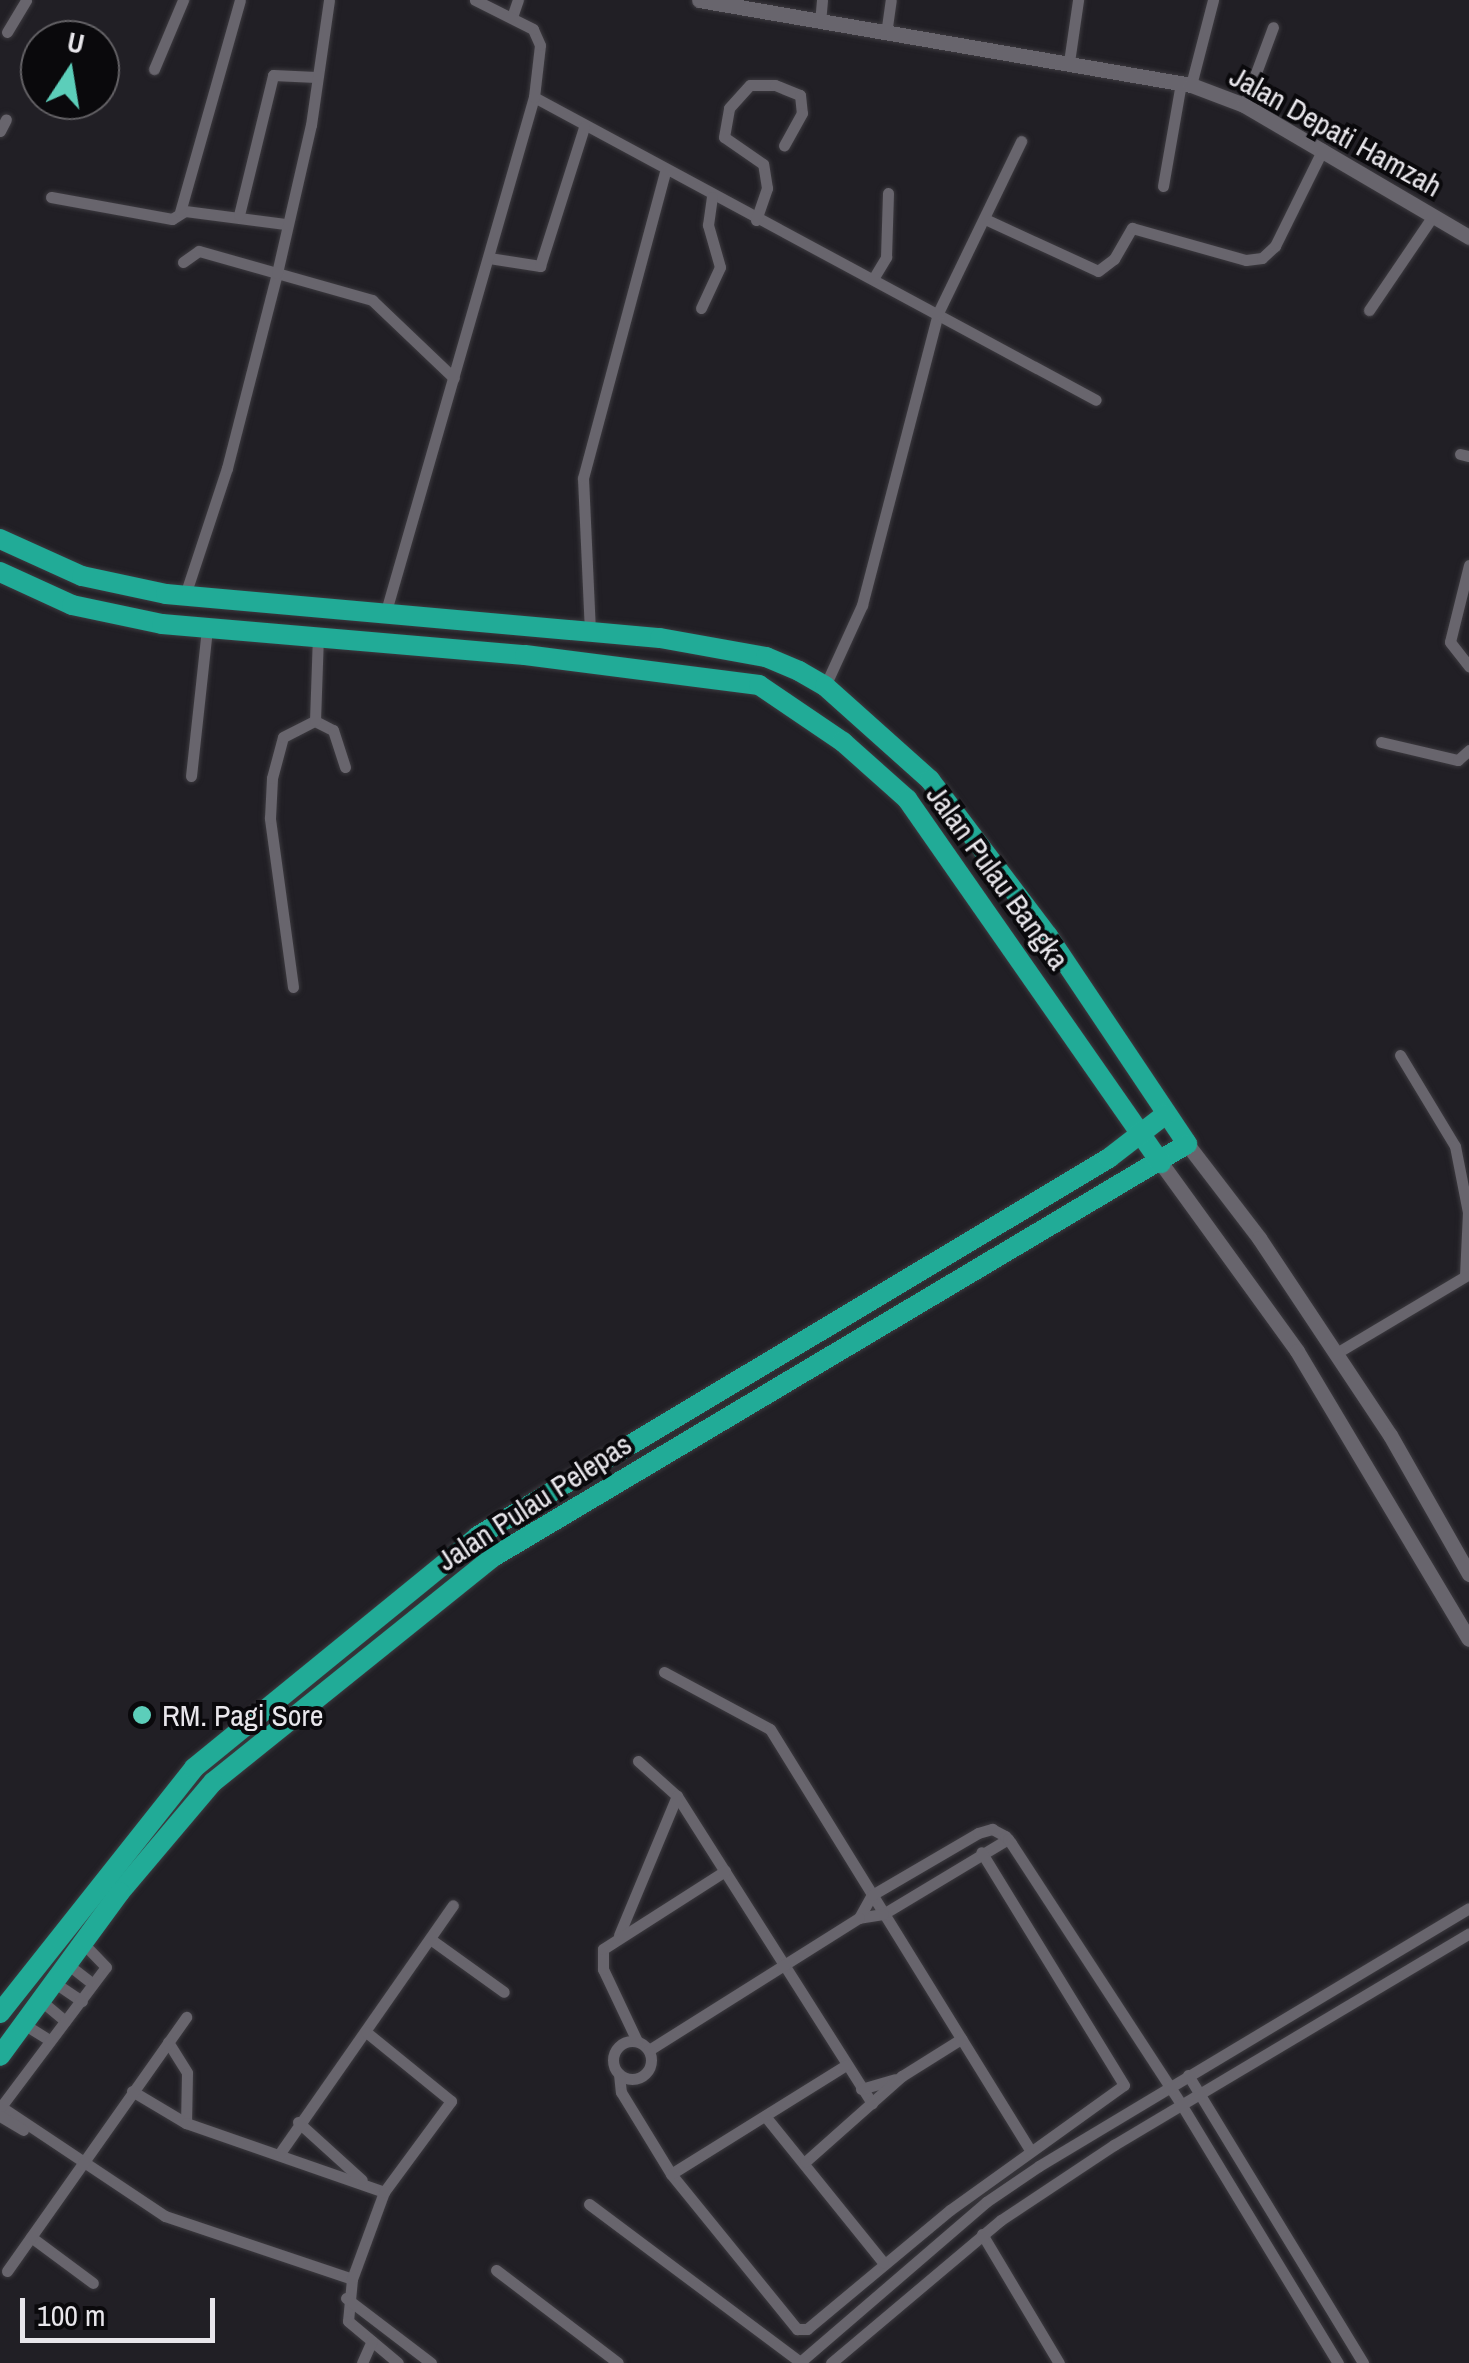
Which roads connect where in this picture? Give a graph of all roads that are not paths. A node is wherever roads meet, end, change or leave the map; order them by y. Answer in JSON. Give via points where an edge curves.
{"nodes":[{"id":1,"x":26,"y":0,"type":"edge"},
{"id":2,"x":183,"y":0,"type":"edge"},
{"id":3,"x":240,"y":0,"type":"edge"},
{"id":4,"x":328,"y":0,"type":"edge"},
{"id":5,"x":474,"y":0,"type":"edge"},
{"id":6,"x":518,"y":0,"type":"edge"},
{"id":7,"x":699,"y":0,"type":"edge"},
{"id":8,"x":822,"y":0,"type":"edge"},
{"id":9,"x":891,"y":0,"type":"edge"},
{"id":10,"x":1078,"y":0,"type":"edge"},
{"id":11,"x":1213,"y":0,"type":"edge"},
{"id":12,"x":718,"y":2,"type":"edge"},
{"id":13,"x":512,"y":17,"type":"junction"},
{"id":14,"x":820,"y":22,"type":"junction"},
{"id":15,"x":1273,"y":28,"type":"dead end"},
{"id":16,"x":8,"y":32,"type":"dead end"},
{"id":17,"x":886,"y":34,"type":"junction"},
{"id":18,"x":1069,"y":62,"type":"junction"},
{"id":19,"x":154,"y":69,"type":"dead end"},
{"id":20,"x":316,"y":78,"type":"junction"},
{"id":21,"x":1186,"y":84,"type":"junction"},
{"id":22,"x":534,"y":97,"type":"junction"},
{"id":23,"x":1244,"y":105,"type":"junction"},
{"id":24,"x":584,"y":127,"type":"junction"},
{"id":25,"x":1021,"y":141,"type":"dead end"},
{"id":26,"x":784,"y":145,"type":"dead end"},
{"id":27,"x":1323,"y":149,"type":"junction"},
{"id":28,"x":665,"y":173,"type":"junction"},
{"id":29,"x":1162,"y":186,"type":"dead end"},
{"id":30,"x":888,"y":193,"type":"dead end"},
{"id":31,"x":51,"y":196,"type":"dead end"},
{"id":32,"x":712,"y":197,"type":"junction"},
{"id":33,"x":180,"y":212,"type":"junction"},
{"id":34,"x":239,"y":216,"type":"junction"},
{"id":35,"x":1433,"y":216,"type":"junction"},
{"id":36,"x":985,"y":219,"type":"junction"},
{"id":37,"x":756,"y":220,"type":"junction"},
{"id":38,"x":285,"y":224,"type":"junction"},
{"id":39,"x":1469,"y":237,"type":"edge"},
{"id":40,"x":489,"y":258,"type":"junction"},
{"id":41,"x":184,"y":262,"type":"dead end"},
{"id":42,"x":277,"y":273,"type":"junction"},
{"id":43,"x":872,"y":279,"type":"junction"},
{"id":44,"x":701,"y":308,"type":"dead end"},
{"id":45,"x":1369,"y":310,"type":"dead end"},
{"id":46,"x":938,"y":313,"type":"junction"},
{"id":47,"x":454,"y":378,"type":"junction"},
{"id":48,"x":1096,"y":400,"type":"dead end"},
{"id":49,"x":0,"y":538,"type":"edge"},
{"id":50,"x":1469,"y":564,"type":"edge"},
{"id":51,"x":0,"y":572,"type":"edge"},
{"id":52,"x":185,"y":595,"type":"junction"},
{"id":53,"x":386,"y":611,"type":"junction"},
{"id":54,"x":437,"y":616,"type":"junction"},
{"id":55,"x":207,"y":628,"type":"junction"},
{"id":56,"x":590,"y":632,"type":"junction"},
{"id":57,"x":318,"y":637,"type":"junction"},
{"id":58,"x":434,"y":647,"type":"junction"},
{"id":59,"x":1469,"y":666,"type":"edge"},
{"id":60,"x":825,"y":686,"type":"junction"},
{"id":61,"x":315,"y":721,"type":"junction"},
{"id":62,"x":1381,"y":742,"type":"dead end"},
{"id":63,"x":1469,"y":750,"type":"edge"},
{"id":64,"x":345,"y":768,"type":"dead end"},
{"id":65,"x":192,"y":776,"type":"dead end"},
{"id":66,"x":293,"y":988,"type":"dead end"},
{"id":67,"x":1400,"y":1056,"type":"dead end"},
{"id":68,"x":1166,"y":1114,"type":"junction"},
{"id":69,"x":1141,"y":1132,"type":"junction"},
{"id":70,"x":1187,"y":1144,"type":"junction"},
{"id":71,"x":1161,"y":1163,"type":"junction"},
{"id":72,"x":1467,"y":1275,"type":"edge"},
{"id":73,"x":1335,"y":1354,"type":"junction"},
{"id":74,"x":1469,"y":1574,"type":"edge"},
{"id":75,"x":1469,"y":1639,"type":"edge"},
{"id":76,"x":664,"y":1672,"type":"dead end"},
{"id":77,"x":638,"y":1761,"type":"dead end"},
{"id":78,"x":677,"y":1796,"type":"junction"},
{"id":79,"x":1008,"y":1839,"type":"junction"},
{"id":80,"x":981,"y":1852,"type":"junction"},
{"id":81,"x":725,"y":1871,"type":"junction"},
{"id":82,"x":103,"y":1878,"type":"junction"},
{"id":83,"x":120,"y":1892,"type":"junction"},
{"id":84,"x":872,"y":1896,"type":"junction"},
{"id":85,"x":453,"y":1906,"type":"dead end"},
{"id":86,"x":1469,"y":1908,"type":"edge"},
{"id":87,"x":883,"y":1914,"type":"junction"},
{"id":88,"x":859,"y":1918,"type":"junction"},
{"id":89,"x":1469,"y":1934,"type":"edge"},
{"id":90,"x":618,"y":1936,"type":"junction"},
{"id":91,"x":433,"y":1941,"type":"junction"},
{"id":92,"x":82,"y":1942,"type":"junction"},
{"id":93,"x":66,"y":1962,"type":"junction"},
{"id":94,"x":784,"y":1964,"type":"junction"},
{"id":95,"x":52,"y":1981,"type":"junction"},
{"id":96,"x":93,"y":1984,"type":"junction"},
{"id":97,"x":504,"y":1992,"type":"dead end"},
{"id":98,"x":39,"y":1999,"type":"junction"},
{"id":99,"x":82,"y":2001,"type":"junction"},
{"id":100,"x":0,"y":2013,"type":"edge"},
{"id":101,"x":186,"y":2017,"type":"dead end"},
{"id":102,"x":65,"y":2021,"type":"junction"},
{"id":103,"x":22,"y":2023,"type":"junction"},
{"id":104,"x":366,"y":2032,"type":"junction"},
{"id":105,"x":960,"y":2039,"type":"junction"},
{"id":106,"x":49,"y":2040,"type":"junction"},
{"id":107,"x":637,"y":2041,"type":"junction"},
{"id":108,"x":168,"y":2042,"type":"junction"},
{"id":109,"x":649,"y":2050,"type":"junction"},
{"id":110,"x":0,"y":2056,"type":"edge"},
{"id":111,"x":846,"y":2065,"type":"junction"},
{"id":112,"x":619,"y":2074,"type":"junction"},
{"id":113,"x":902,"y":2076,"type":"junction"},
{"id":114,"x":1188,"y":2076,"type":"junction"},
{"id":115,"x":1124,"y":2085,"type":"junction"},
{"id":116,"x":1169,"y":2087,"type":"junction"},
{"id":117,"x":861,"y":2089,"type":"junction"},
{"id":118,"x":132,"y":2091,"type":"junction"},
{"id":119,"x":1199,"y":2093,"type":"junction"},
{"id":120,"x":1147,"y":2100,"type":"junction"},
{"id":121,"x":872,"y":2103,"type":"junction"},
{"id":122,"x":1181,"y":2104,"type":"junction"},
{"id":123,"x":0,"y":2107,"type":"edge"},
{"id":124,"x":0,"y":2116,"type":"edge"},
{"id":125,"x":764,"y":2116,"type":"junction"},
{"id":126,"x":298,"y":2122,"type":"junction"},
{"id":127,"x":186,"y":2123,"type":"junction"},
{"id":128,"x":1030,"y":2150,"type":"junction"},
{"id":129,"x":280,"y":2153,"type":"junction"},
{"id":130,"x":78,"y":2162,"type":"junction"},
{"id":131,"x":805,"y":2162,"type":"junction"},
{"id":132,"x":671,"y":2174,"type":"junction"},
{"id":133,"x":365,"y":2182,"type":"junction"},
{"id":134,"x":384,"y":2192,"type":"junction"},
{"id":135,"x":590,"y":2204,"type":"dead end"},
{"id":136,"x":982,"y":2234,"type":"junction"},
{"id":137,"x":31,"y":2237,"type":"junction"},
{"id":138,"x":883,"y":2262,"type":"junction"},
{"id":139,"x":496,"y":2270,"type":"dead end"},
{"id":140,"x":7,"y":2271,"type":"dead end"},
{"id":141,"x":352,"y":2279,"type":"junction"},
{"id":142,"x":93,"y":2283,"type":"dead end"},
{"id":143,"x":346,"y":2298,"type":"junction"},
{"id":144,"x":372,"y":2341,"type":"junction"},
{"id":145,"x":423,"y":2356,"type":"edge"},
{"id":146,"x":800,"y":2362,"type":"edge"},
{"id":147,"x":362,"y":2363,"type":"edge"},
{"id":148,"x":398,"y":2363,"type":"edge"},
{"id":149,"x":618,"y":2363,"type":"edge"},
{"id":150,"x":832,"y":2363,"type":"edge"},
{"id":151,"x":1059,"y":2363,"type":"edge"},
{"id":152,"x":1338,"y":2363,"type":"edge"},
{"id":153,"x":1362,"y":2363,"type":"edge"}],
"edges":[{"from":1,"to":16,"type":"street"},
{"from":2,"to":19,"type":"street"},
{"from":3,"to":33,"type":"street"},
{"from":4,"to":20,"type":"street"},
{"from":5,"to":13,"type":"street"},
{"from":6,"to":13,"type":"street"},
{"from":7,"to":12,"type":"main road","name":"Jalan Depati Hamzah"},
{"from":8,"to":14,"type":"street"},
{"from":9,"to":17,"type":"street"},
{"from":10,"to":18,"type":"street"},
{"from":11,"to":21,"type":"street"},
{"from":12,"to":14,"type":"main road","name":"Jalan Depati Hamzah"},
{"from":13,"to":22,"type":"street","via":[[533,30],[540,44]]},
{"from":14,"to":17,"type":"main road","name":"Jalan Depati Hamzah"},
{"from":15,"to":23,"type":"street"},
{"from":17,"to":18,"type":"main road","name":"Jalan Depati Hamzah"},
{"from":18,"to":21,"type":"main road","name":"Jalan Depati Hamzah"},
{"from":20,"to":34,"type":"street","via":[[273,74]]},
{"from":20,"to":38,"type":"street"},
{"from":21,"to":23,"type":"main road","name":"Jalan Depati Hamzah"},
{"from":21,"to":29,"type":"street"},
{"from":22,"to":24,"type":"street"},
{"from":22,"to":40,"type":"street"},
{"from":23,"to":27,"type":"main road","name":"Jalan Depati Hamzah"},
{"from":24,"to":28,"type":"street"},
{"from":24,"to":40,"type":"street","via":[[540,266]]},
{"from":25,"to":36,"type":"street"},
{"from":26,"to":37,"type":"street","via":[[802,113],[800,95],[750,85],[729,108],[724,137],[763,164],[767,188]]},
{"from":27,"to":35,"type":"main road","name":"Jalan Depati Hamzah"},
{"from":27,"to":36,"type":"street","via":[[1276,246],[1262,258],[1246,260],[1132,228],[1114,260],[1098,271]]},
{"from":28,"to":32,"type":"street"},
{"from":28,"to":56,"type":"street","via":[[583,478]]},
{"from":30,"to":43,"type":"street","via":[[886,256]]},
{"from":31,"to":33,"type":"street","via":[[172,219]]},
{"from":32,"to":37,"type":"street"},
{"from":32,"to":44,"type":"street","via":[[708,225],[720,267]]},
{"from":33,"to":34,"type":"street"},
{"from":34,"to":38,"type":"street"},
{"from":35,"to":39,"type":"main road","name":"Jalan Depati Hamzah"},
{"from":35,"to":45,"type":"street"},
{"from":36,"to":46,"type":"street"},
{"from":37,"to":43,"type":"street"},
{"from":38,"to":42,"type":"street"},
{"from":40,"to":47,"type":"street"},
{"from":41,"to":42,"type":"street","via":[[199,251]]},
{"from":42,"to":47,"type":"street","via":[[377,303]]},
{"from":42,"to":52,"type":"street","via":[[227,468]]},
{"from":43,"to":46,"type":"street"},
{"from":46,"to":48,"type":"street"},
{"from":46,"to":60,"type":"street","via":[[862,605]]},
{"from":47,"to":53,"type":"street"},
{"from":49,"to":52,"type":"highway","name":"Jalan Pulau Bangka","via":[[82,576]]},
{"from":50,"to":59,"type":"street","via":[[1450,642]]},
{"from":51,"to":55,"type":"highway","name":"Jalan Pulau Bangka","via":[[72,605]]},
{"from":52,"to":53,"type":"highway","name":"Jalan Pulau Bangka"},
{"from":53,"to":54,"type":"highway","name":"Jalan Pulau Bangka"},
{"from":54,"to":56,"type":"highway","name":"Jalan Pulau Bangka"},
{"from":54,"to":58,"type":"highway"},
{"from":55,"to":57,"type":"highway","name":"Jalan Pulau Bangka"},
{"from":55,"to":65,"type":"street"},
{"from":56,"to":60,"type":"highway","name":"Jalan Pulau Bangka","via":[[766,656]]},
{"from":57,"to":58,"type":"highway","name":"Jalan Pulau Bangka"},
{"from":57,"to":61,"type":"street"},
{"from":58,"to":69,"type":"highway","name":"Jalan Pulau Bangka","via":[[721,676],[789,701],[907,799]]},
{"from":60,"to":68,"type":"highway","name":"Jalan Pulau Bangka","via":[[930,780],[1048,936]]},
{"from":61,"to":64,"type":"street","via":[[333,730]]},
{"from":61,"to":66,"type":"street","via":[[283,737],[272,778],[270,818]]},
{"from":62,"to":63,"type":"street","via":[[1458,760]]},
{"from":67,"to":72,"type":"street","via":[[1455,1146],[1468,1212]]},
{"from":68,"to":69,"type":"highway","name":"Jalan Pulau Pelepas"},
{"from":68,"to":70,"type":"highway","name":"Jalan Pulau Bangka"},
{"from":69,"to":71,"type":"highway","name":"Jalan Pulau Bangka"},
{"from":69,"to":82,"type":"highway","name":"Jalan Pulau Pelepas","via":[[1108,1158],[478,1536],[194,1768]]},
{"from":70,"to":71,"type":"highway","name":"Jalan Pulau Pelepas"},
{"from":70,"to":73,"type":"main road","name":"Jalan Pulau Bangka"},
{"from":71,"to":75,"type":"main road","name":"Jalan Pulau Bangka","via":[[1298,1351]]},
{"from":71,"to":83,"type":"highway","name":"Jalan Pulau Pelepas","via":[[493,1557],[213,1782]]},
{"from":72,"to":73,"type":"street"},
{"from":73,"to":74,"type":"main road","name":"Jalan Pulau Bangka"},
{"from":76,"to":84,"type":"street","via":[[770,1729]]},
{"from":77,"to":78,"type":"street"},
{"from":78,"to":81,"type":"street"},
{"from":78,"to":90,"type":"street"},
{"from":79,"to":80,"type":"street"},
{"from":79,"to":84,"type":"street","via":[[997,1830],[982,1831]]},
{"from":79,"to":116,"type":"street"},
{"from":80,"to":87,"type":"street"},
{"from":80,"to":115,"type":"street"},
{"from":81,"to":90,"type":"street"},
{"from":81,"to":94,"type":"street"},
{"from":82,"to":83,"type":"highway"},
{"from":82,"to":100,"type":"highway","name":"Jalan Pulau Pelepas"},
{"from":83,"to":92,"type":"highway","name":"Jalan Pulau Pelepas"},
{"from":84,"to":87,"type":"street"},
{"from":84,"to":88,"type":"street"},
{"from":85,"to":91,"type":"street"},
{"from":86,"to":114,"type":"street"},
{"from":87,"to":88,"type":"street"},
{"from":87,"to":105,"type":"street"},
{"from":88,"to":94,"type":"street"},
{"from":89,"to":119,"type":"street"},
{"from":90,"to":107,"type":"street","via":[[603,1949],[602,1965]]},
{"from":91,"to":97,"type":"street"},
{"from":91,"to":104,"type":"street"},
{"from":92,"to":93,"type":"highway","name":"Jalan Pulau Pelepas"},
{"from":92,"to":96,"type":"street","via":[[106,1962]]},
{"from":93,"to":95,"type":"highway","name":"Jalan Pulau Pelepas"},
{"from":93,"to":96,"type":"street"},
{"from":94,"to":109,"type":"street"},
{"from":94,"to":111,"type":"street"},
{"from":95,"to":98,"type":"highway","name":"Jalan Pulau Pelepas"},
{"from":95,"to":99,"type":"street"},
{"from":96,"to":99,"type":"street"},
{"from":98,"to":102,"type":"street"},
{"from":98,"to":103,"type":"highway","name":"Jalan Pulau Pelepas"},
{"from":99,"to":102,"type":"street"},
{"from":101,"to":108,"type":"street"},
{"from":102,"to":106,"type":"street"},
{"from":103,"to":106,"type":"street"},
{"from":103,"to":110,"type":"highway","name":"Jalan Pulau Pelepas"},
{"from":104,"to":126,"type":"street"},
{"from":104,"to":134,"type":"street","via":[[451,2101]]},
{"from":105,"to":113,"type":"street"},
{"from":105,"to":128,"type":"street"},
{"from":106,"to":123,"type":"street"},
{"from":107,"to":109,"type":"street"},
{"from":107,"to":112,"type":"street","via":[[615,2050]]},
{"from":108,"to":118,"type":"street"},
{"from":108,"to":127,"type":"street","via":[[187,2073]]},
{"from":109,"to":112,"type":"street","via":[[651,2066],[643,2076]]},
{"from":111,"to":117,"type":"street"},
{"from":111,"to":125,"type":"street"},
{"from":112,"to":132,"type":"street","via":[[621,2092]]},
{"from":113,"to":117,"type":"street"},
{"from":113,"to":121,"type":"street"},
{"from":114,"to":116,"type":"street"},
{"from":114,"to":119,"type":"street"},
{"from":115,"to":120,"type":"street"},
{"from":115,"to":128,"type":"street"},
{"from":116,"to":120,"type":"street"},
{"from":116,"to":122,"type":"street"},
{"from":117,"to":121,"type":"street"},
{"from":118,"to":127,"type":"street"},
{"from":118,"to":130,"type":"street"},
{"from":119,"to":122,"type":"street"},
{"from":119,"to":153,"type":"street"},
{"from":120,"to":146,"type":"street","via":[[986,2202]]},
{"from":121,"to":131,"type":"street"},
{"from":122,"to":136,"type":"street"},
{"from":122,"to":152,"type":"street"},
{"from":123,"to":130,"type":"street"},
{"from":124,"to":130,"type":"street"},
{"from":125,"to":131,"type":"street"},
{"from":125,"to":132,"type":"street"},
{"from":126,"to":129,"type":"street"},
{"from":126,"to":133,"type":"street"},
{"from":127,"to":129,"type":"street"},
{"from":128,"to":138,"type":"street"},
{"from":129,"to":133,"type":"street"},
{"from":130,"to":137,"type":"street"},
{"from":130,"to":141,"type":"street","via":[[165,2216]]},
{"from":131,"to":138,"type":"street"},
{"from":132,"to":138,"type":"street","via":[[801,2330]]},
{"from":133,"to":134,"type":"street"},
{"from":134,"to":141,"type":"street"},
{"from":135,"to":146,"type":"street"},
{"from":136,"to":150,"type":"street"},
{"from":136,"to":151,"type":"street"},
{"from":137,"to":140,"type":"street"},
{"from":137,"to":142,"type":"street"},
{"from":139,"to":149,"type":"street"},
{"from":141,"to":143,"type":"street"},
{"from":143,"to":144,"type":"street","via":[[348,2320]]},
{"from":143,"to":145,"type":"street"},
{"from":144,"to":147,"type":"street"},
{"from":144,"to":148,"type":"street"}]}
